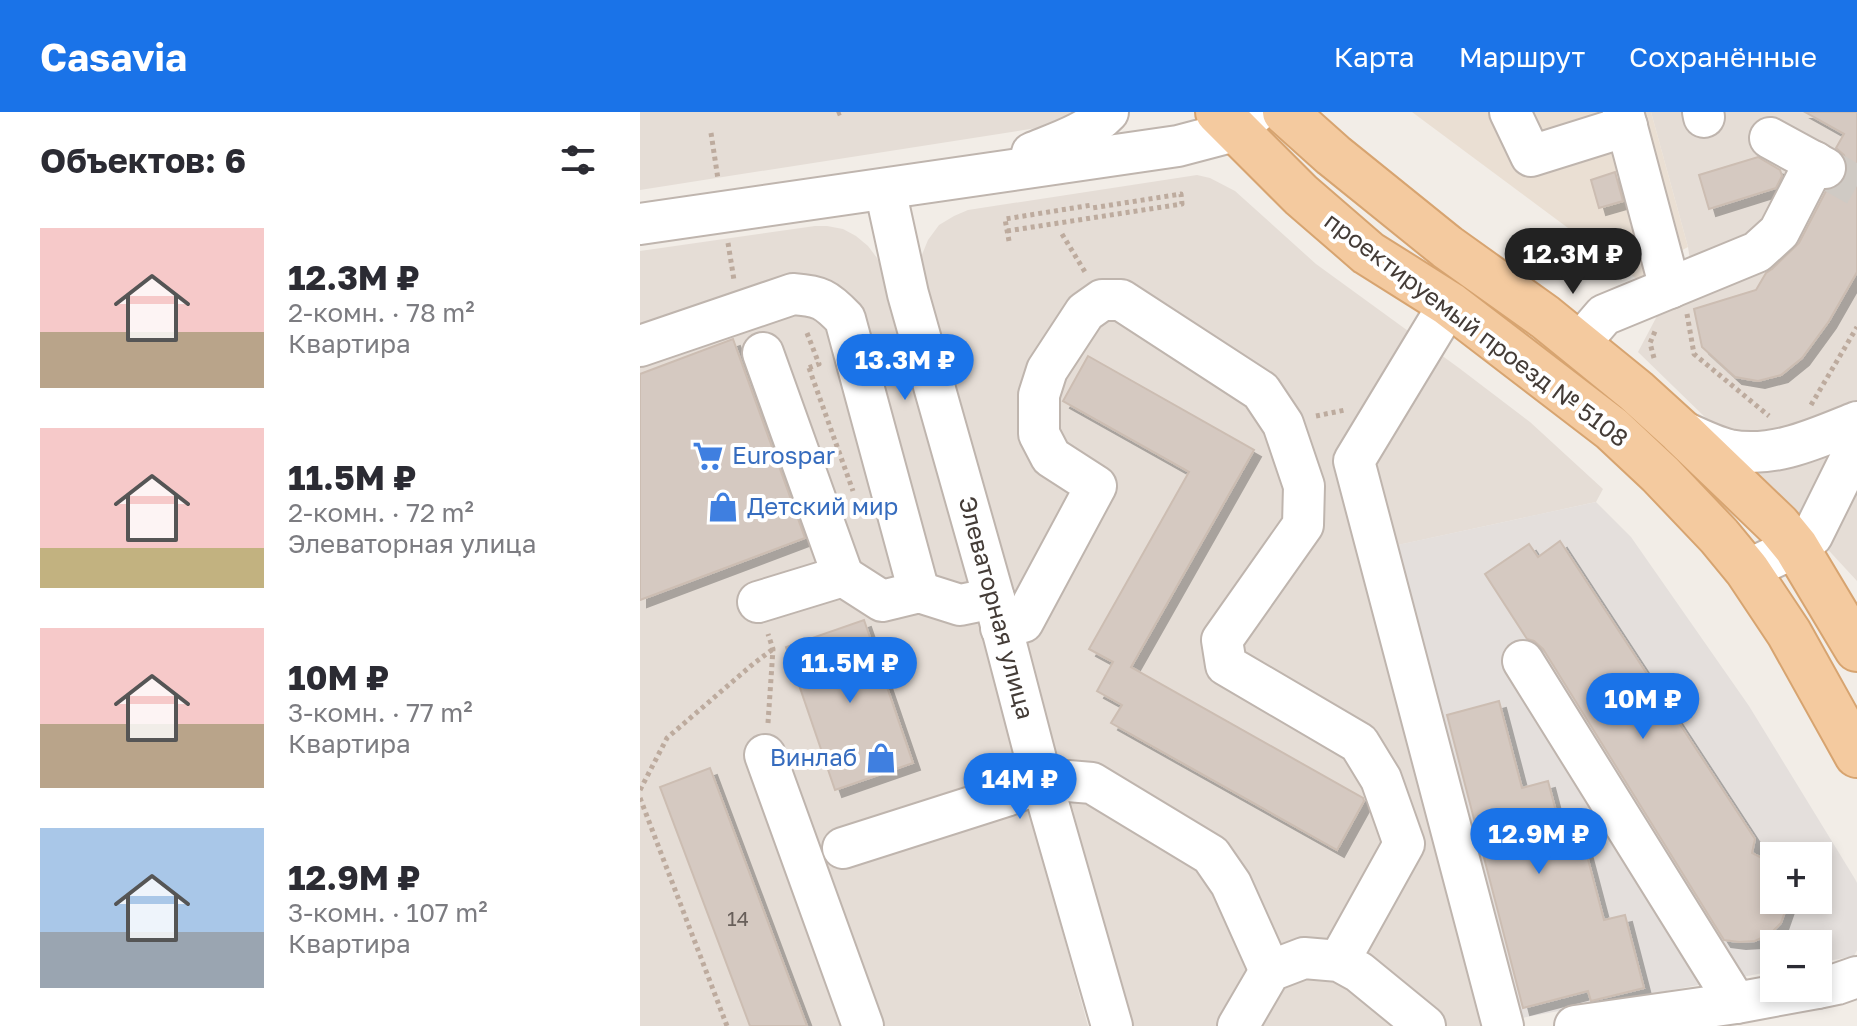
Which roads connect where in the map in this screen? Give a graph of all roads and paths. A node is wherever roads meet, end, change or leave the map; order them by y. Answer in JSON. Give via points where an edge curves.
{"nodes":[{"id":1,"x":1108,"y":112,"type":"edge"},
{"id":2,"x":1285,"y":112,"type":"edge"},
{"id":3,"x":1510,"y":112,"type":"edge"},
{"id":4,"x":1236,"y":118,"type":"edge"},
{"id":5,"x":1625,"y":119,"type":"edge"},
{"id":6,"x":711,"y":133,"type":"dead end"},
{"id":7,"x":1770,"y":138,"type":"dead end"},
{"id":8,"x":977,"y":175,"type":"junction"},
{"id":9,"x":718,"y":179,"type":"dead end"},
{"id":10,"x":885,"y":189,"type":"junction"},
{"id":11,"x":640,"y":224,"type":"edge"},
{"id":12,"x":1007,"y":231,"type":"junction"},
{"id":13,"x":1062,"y":234,"type":"dead end"},
{"id":14,"x":727,"y":238,"type":"dead end"},
{"id":15,"x":1009,"y":241,"type":"dead end"},
{"id":16,"x":734,"y":282,"type":"dead end"},
{"id":17,"x":793,"y":294,"type":"junction"},
{"id":18,"x":1678,"y":298,"type":"junction"},
{"id":19,"x":1102,"y":300,"type":"junction"},
{"id":20,"x":1449,"y":304,"type":"junction"},
{"id":21,"x":1857,"y":327,"type":"edge"},
{"id":22,"x":1579,"y":344,"type":"junction"},
{"id":23,"x":640,"y":346,"type":"edge"},
{"id":24,"x":782,"y":367,"type":"junction"},
{"id":25,"x":1389,"y":402,"type":"junction"},
{"id":26,"x":1810,"y":407,"type":"dead end"},
{"id":27,"x":1779,"y":416,"type":"dead end"},
{"id":28,"x":1282,"y":422,"type":"junction"},
{"id":29,"x":1857,"y":422,"type":"edge"},
{"id":30,"x":1680,"y":431,"type":"junction"},
{"id":31,"x":1857,"y":445,"type":"edge"},
{"id":32,"x":855,"y":495,"type":"dead end"},
{"id":33,"x":1796,"y":547,"type":"junction"},
{"id":34,"x":1747,"y":570,"type":"junction"},
{"id":35,"x":843,"y":576,"type":"junction"},
{"id":36,"x":919,"y":592,"type":"junction"},
{"id":37,"x":758,"y":602,"type":"joint"},
{"id":38,"x":997,"y":613,"type":"junction"},
{"id":39,"x":773,"y":649,"type":"junction"},
{"id":40,"x":1857,"y":649,"type":"edge"},
{"id":41,"x":1523,"y":661,"type":"dead end"},
{"id":42,"x":765,"y":755,"type":"joint"},
{"id":43,"x":1857,"y":755,"type":"edge"},
{"id":44,"x":1042,"y":782,"type":"junction"},
{"id":45,"x":640,"y":790,"type":"edge"},
{"id":46,"x":640,"y":798,"type":"edge"},
{"id":47,"x":843,"y":848,"type":"dead end"},
{"id":48,"x":1339,"y":961,"type":"junction"},
{"id":49,"x":1270,"y":971,"type":"junction"},
{"id":50,"x":1760,"y":997,"type":"edge"},
{"id":51,"x":1736,"y":1003,"type":"junction"},
{"id":52,"x":727,"y":1026,"type":"edge"},
{"id":53,"x":863,"y":1026,"type":"edge"},
{"id":54,"x":1112,"y":1026,"type":"edge"},
{"id":55,"x":1238,"y":1026,"type":"edge"},
{"id":56,"x":1425,"y":1026,"type":"edge"},
{"id":57,"x":1503,"y":1026,"type":"edge"},
{"id":58,"x":1575,"y":1026,"type":"edge"}],
"edges":[{"from":1,"to":8,"type":"street","via":[[1076,135]]},
{"from":2,"to":22,"type":"main road","name":"проектируемый проезд № 5108","via":[[1447,247]]},
{"from":3,"to":5,"type":"street","via":[[1531,156]]},
{"from":4,"to":8,"type":"street","via":[[1178,146]]},
{"from":4,"to":20,"type":"main road","name":"проектируемый проезд № 5108","via":[[1301,195],[1368,253]]},
{"from":5,"to":18,"type":"street"},
{"from":6,"to":9,"type":"path"},
{"from":7,"to":18,"type":"street","via":[[1820,165],[1779,232],[1757,252]]},
{"from":8,"to":10,"type":"street"},
{"from":10,"to":11,"type":"street"},
{"from":10,"to":38,"type":"street","name":"Элеваторная улица","via":[[908,294]]},
{"from":12,"to":12,"type":"path","via":[[1182,204],[1181,194],[1005,219]]},
{"from":12,"to":15,"type":"path"},
{"from":13,"to":19,"type":"path"},
{"from":14,"to":16,"type":"path"},
{"from":17,"to":23,"type":"street"},
{"from":17,"to":24,"type":"path","via":[[819,364]]},
{"from":17,"to":36,"type":"street","via":[[817,296],[845,319]]},
{"from":18,"to":22,"type":"street","via":[[1604,315]]},
{"from":18,"to":27,"type":"path","via":[[1694,354],[1767,416]]},
{"from":19,"to":28,"type":"street","via":[[1121,300],[1261,391]]},
{"from":19,"to":38,"type":"street","via":[[1077,324],[1047,370],[1039,395],[1039,434],[1051,457],[1096,486],[1023,622]]},
{"from":20,"to":25,"type":"street"},
{"from":20,"to":34,"type":"main road","name":"проектируемый проезд № 5108","via":[[1612,429]]},
{"from":21,"to":26,"type":"path"},
{"from":22,"to":30,"type":"main road","name":"проектируемый проезд № 5108"},
{"from":24,"to":32,"type":"path"},
{"from":24,"to":35,"type":"street"},
{"from":25,"to":28,"type":"path"},
{"from":25,"to":57,"type":"street","via":[[1354,461]]},
{"from":28,"to":48,"type":"street","via":[[1304,486],[1303,525],[1222,640],[1226,665],[1359,743],[1381,779],[1404,844]]},
{"from":29,"to":30,"type":"street","via":[[1808,442],[1751,453]]},
{"from":30,"to":33,"type":"main road","name":"проектируемый проезд № 5108"},
{"from":31,"to":33,"type":"street","via":[[1812,536]]},
{"from":33,"to":34,"type":"street"},
{"from":33,"to":40,"type":"main road","name":"проектируемый проезд № 5108"},
{"from":34,"to":43,"type":"main road","name":"проектируемый проезд № 5108"},
{"from":35,"to":36,"type":"street","via":[[882,601]]},
{"from":35,"to":37,"type":"street"},
{"from":36,"to":38,"type":"street"},
{"from":37,"to":39,"type":"path"},
{"from":38,"to":44,"type":"street","name":"Элеваторная улица"},
{"from":39,"to":42,"type":"path"},
{"from":39,"to":45,"type":"path","via":[[667,738]]},
{"from":41,"to":51,"type":"street"},
{"from":42,"to":53,"type":"street"},
{"from":44,"to":47,"type":"street"},
{"from":44,"to":49,"type":"street","via":[[1092,783],[1211,855],[1231,884]]},
{"from":44,"to":54,"type":"street","name":"Элеваторная улица"},
{"from":46,"to":52,"type":"path"},
{"from":48,"to":49,"type":"street","via":[[1304,958]]},
{"from":48,"to":56,"type":"street"},
{"from":49,"to":55,"type":"street"},
{"from":50,"to":51,"type":"street"},
{"from":51,"to":58,"type":"street"}]}
